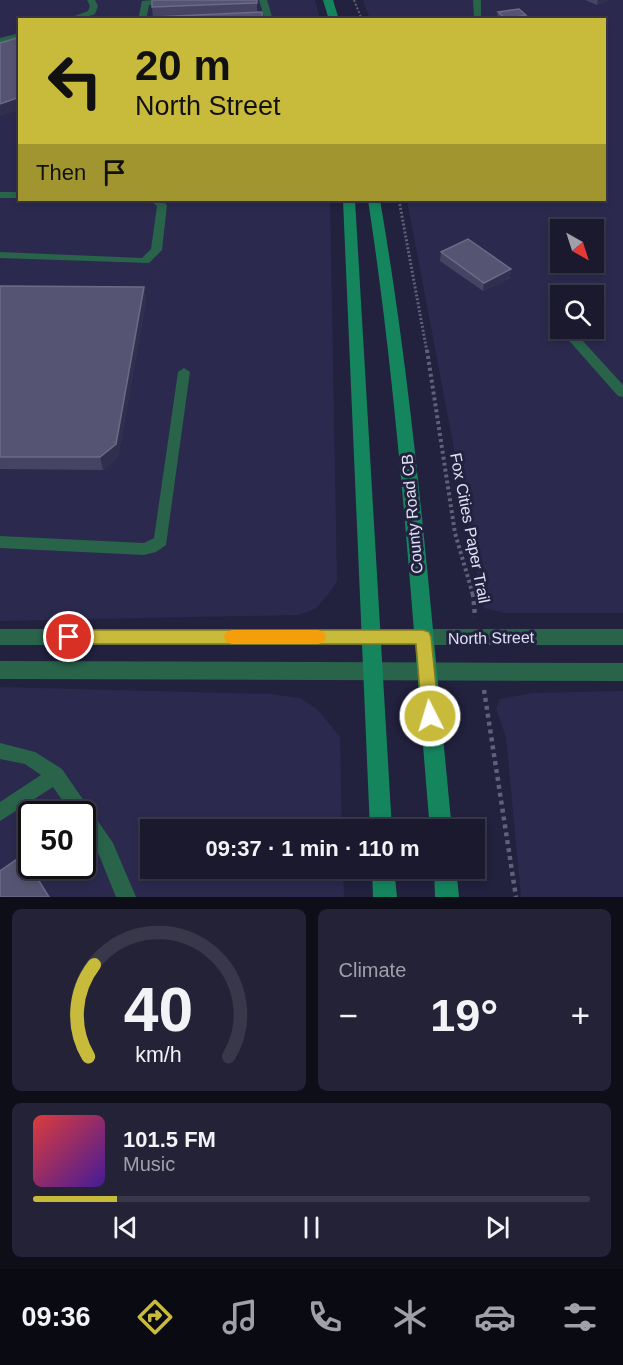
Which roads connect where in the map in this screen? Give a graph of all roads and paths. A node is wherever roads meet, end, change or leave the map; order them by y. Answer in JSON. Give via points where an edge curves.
{"nodes":[{"id":1,"x":91,"y":0,"type":"edge"},
{"id":2,"x":183,"y":0,"type":"edge"},
{"id":3,"x":263,"y":0,"type":"edge"},
{"id":4,"x":328,"y":0,"type":"edge"},
{"id":5,"x":354,"y":0,"type":"edge"},
{"id":6,"x":477,"y":0,"type":"edge"},
{"id":7,"x":478,"y":17,"type":"dead end"},
{"id":8,"x":74,"y":18,"type":"edge"},
{"id":9,"x":142,"y":18,"type":"edge"},
{"id":10,"x":268,"y":18,"type":"edge"},
{"id":11,"x":333,"y":18,"type":"edge"},
{"id":12,"x":361,"y":18,"type":"edge"},
{"id":13,"x":18,"y":36,"type":"edge"},
{"id":14,"x":0,"y":41,"type":"edge"},
{"id":15,"x":0,"y":195,"type":"edge"},
{"id":16,"x":18,"y":195,"type":"edge"},
{"id":17,"x":156,"y":201,"type":"edge"},
{"id":18,"x":349,"y":201,"type":"edge"},
{"id":19,"x":374,"y":201,"type":"edge"},
{"id":20,"x":399,"y":201,"type":"edge"},
{"id":21,"x":0,"y":255,"type":"edge"},
{"id":22,"x":574,"y":339,"type":"edge"},
{"id":23,"x":184,"y":372,"type":"dead end"},
{"id":24,"x":623,"y":393,"type":"edge"},
{"id":25,"x":0,"y":542,"type":"edge"},
{"id":26,"x":0,"y":637,"type":"edge"},
{"id":27,"x":371,"y":637,"type":"junction"},
{"id":28,"x":423,"y":637,"type":"junction"},
{"id":29,"x":476,"y":637,"type":"junction"},
{"id":30,"x":623,"y":637,"type":"edge"},
{"id":31,"x":0,"y":670,"type":"edge"},
{"id":32,"x":372,"y":671,"type":"junction"},
{"id":33,"x":426,"y":671,"type":"junction"},
{"id":34,"x":480,"y":672,"type":"junction"},
{"id":35,"x":623,"y":672,"type":"edge"},
{"id":36,"x":0,"y":751,"type":"edge"},
{"id":37,"x":56,"y":775,"type":"junction"},
{"id":38,"x":73,"y":801,"type":"edge"},
{"id":39,"x":0,"y":812,"type":"edge"},
{"id":40,"x":380,"y":819,"type":"edge"},
{"id":41,"x":440,"y":819,"type":"edge"},
{"id":42,"x":96,"y":835,"type":"edge"},
{"id":43,"x":384,"y":879,"type":"edge"},
{"id":44,"x":446,"y":879,"type":"edge"},
{"id":45,"x":126,"y":897,"type":"edge"},
{"id":46,"x":385,"y":897,"type":"edge"},
{"id":47,"x":447,"y":897,"type":"edge"},
{"id":48,"x":516,"y":897,"type":"edge"}],
"edges":[{"from":1,"to":8,"type":"lane","via":[[92,12]]},
{"from":2,"to":9,"type":"lane","via":[[145,3]]},
{"from":3,"to":10,"type":"lane"},
{"from":4,"to":11,"type":"main road"},
{"from":5,"to":12,"type":"path"},
{"from":6,"to":7,"type":"lane"},
{"from":13,"to":14,"type":"lane"},
{"from":15,"to":16,"type":"lane"},
{"from":17,"to":21,"type":"lane","via":[[162,205],[156,250],[146,261]]},
{"from":18,"to":27,"type":"main road"},
{"from":19,"to":28,"type":"main road","name":"County Road CB","via":[[402,403]]},
{"from":20,"to":29,"type":"path","name":"Fox Cities Paper Trail","via":[[455,533],[473,590]]},
{"from":22,"to":24,"type":"lane"},
{"from":23,"to":25,"type":"lane","via":[[161,541],[157,545],[144,549]]},
{"from":26,"to":27,"type":"street","name":"North Street"},
{"from":27,"to":28,"type":"street","name":"North Street"},
{"from":27,"to":32,"type":"main road"},
{"from":28,"to":29,"type":"street","name":"North Street"},
{"from":28,"to":33,"type":"main road","name":"County Road CB"},
{"from":29,"to":30,"type":"street","name":"North Street"},
{"from":31,"to":32,"type":"street","name":"North Street"},
{"from":32,"to":33,"type":"street","name":"North Street"},
{"from":32,"to":40,"type":"main road"},
{"from":33,"to":34,"type":"street","name":"North Street"},
{"from":33,"to":41,"type":"main road","name":"County Road CB"},
{"from":34,"to":35,"type":"street","name":"North Street"},
{"from":34,"to":48,"type":"path"},
{"from":36,"to":37,"type":"lane","via":[[30,758]]},
{"from":37,"to":38,"type":"lane"},
{"from":37,"to":39,"type":"lane"},
{"from":42,"to":45,"type":"lane"},
{"from":43,"to":46,"type":"main road"},
{"from":44,"to":47,"type":"main road"}]}
